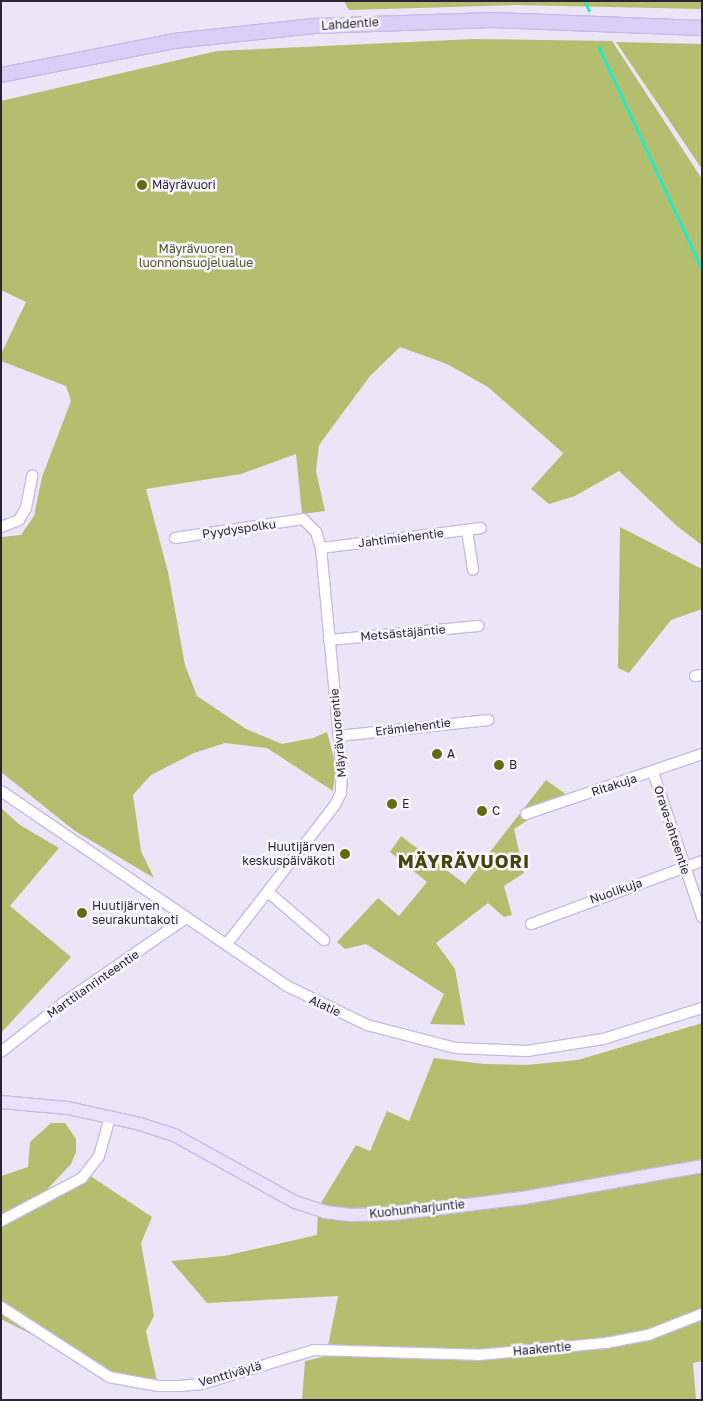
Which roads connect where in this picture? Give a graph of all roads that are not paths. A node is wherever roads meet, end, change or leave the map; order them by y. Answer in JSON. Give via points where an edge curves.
{"nodes":[{"id":1,"x":702,"y":28,"type":"edge"},
{"id":2,"x":1,"y":75,"type":"edge"},
{"id":3,"x":32,"y":476,"type":"dead end"},
{"id":4,"x":303,"y":519,"type":"joint"},
{"id":5,"x":1,"y":527,"type":"edge"},
{"id":6,"x":481,"y":528,"type":"dead end"},
{"id":7,"x":467,"y":530,"type":"junction"},
{"id":8,"x":175,"y":538,"type":"dead end"},
{"id":9,"x":321,"y":548,"type":"junction"},
{"id":10,"x":473,"y":570,"type":"dead end"},
{"id":11,"x":478,"y":626,"type":"dead end"},
{"id":12,"x":329,"y":640,"type":"junction"},
{"id":13,"x":488,"y":720,"type":"dead end"},
{"id":14,"x":338,"y":736,"type":"junction"},
{"id":15,"x":702,"y":754,"type":"edge"},
{"id":16,"x":653,"y":772,"type":"junction"},
{"id":17,"x":1,"y":791,"type":"edge"},
{"id":18,"x":526,"y":814,"type":"dead end"},
{"id":19,"x":702,"y":861,"type":"edge"},
{"id":20,"x":684,"y":867,"type":"junction"},
{"id":21,"x":268,"y":892,"type":"junction"},
{"id":22,"x":702,"y":917,"type":"edge"},
{"id":23,"x":186,"y":918,"type":"junction"},
{"id":24,"x":531,"y":924,"type":"dead end"},
{"id":25,"x":324,"y":940,"type":"dead end"},
{"id":26,"x":226,"y":945,"type":"junction"},
{"id":27,"x":702,"y":1008,"type":"edge"},
{"id":28,"x":1,"y":1052,"type":"edge"},
{"id":29,"x":1,"y":1102,"type":"edge"},
{"id":30,"x":110,"y":1117,"type":"junction"},
{"id":31,"x":702,"y":1166,"type":"edge"},
{"id":32,"x":1,"y":1220,"type":"edge"},
{"id":33,"x":1,"y":1307,"type":"edge"},
{"id":34,"x":702,"y":1314,"type":"edge"},
{"id":35,"x":478,"y":1356,"type":"joint"}],
"edges":[{"from":1,"to":2,"type":"highway","name":"Lahdentie","via":[[494,20],[344,24],[174,41]]},
{"from":3,"to":5,"type":"street","via":[[26,508],[19,520]]},
{"from":4,"to":8,"type":"street","name":"Pyydyspolku"},
{"from":4,"to":9,"type":"street","name":"Mäyrävuorentie","via":[[316,532]]},
{"from":6,"to":7,"type":"street","name":"Jahtimiehentie"},
{"from":7,"to":9,"type":"street","name":"Jahtimiehentie"},
{"from":7,"to":10,"type":"street"},
{"from":9,"to":12,"type":"street","name":"Mäyrävuorentie"},
{"from":11,"to":12,"type":"street","name":"Metsästäjäntie"},
{"from":12,"to":14,"type":"street","name":"Mäyrävuorentie"},
{"from":13,"to":14,"type":"street","name":"Erämiehentie"},
{"from":14,"to":21,"type":"street","name":"Mäyrävuorentie","via":[[341,793]]},
{"from":15,"to":16,"type":"street","name":"Ritakuja"},
{"from":16,"to":18,"type":"street","name":"Ritakuja"},
{"from":16,"to":20,"type":"street","name":"Orava-ahteentie"},
{"from":17,"to":23,"type":"street","name":"Alatie"},
{"from":19,"to":20,"type":"street","name":"Nuolikuja"},
{"from":20,"to":22,"type":"street","name":"Orava-ahteentie"},
{"from":20,"to":24,"type":"street","name":"Nuolikuja"},
{"from":21,"to":25,"type":"street"},
{"from":21,"to":26,"type":"street","name":"Mäyrävuorentie"},
{"from":23,"to":26,"type":"street","name":"Alatie"},
{"from":23,"to":28,"type":"street","name":"Marttilanrinteentie","via":[[63,1003]]},
{"from":26,"to":27,"type":"street","name":"Alatie","via":[[316,1003],[367,1025],[456,1048],[527,1051],[559,1048],[603,1039]]},
{"from":29,"to":30,"type":"main road","name":"Kuohunharjuntie"},
{"from":30,"to":31,"type":"main road","name":"Kuohunharjuntie","via":[[176,1136],[295,1202],[325,1212],[350,1215],[393,1214],[523,1198]]},
{"from":30,"to":32,"type":"street","via":[[99,1156],[82,1178]]},
{"from":33,"to":35,"type":"street","name":"Venttiväylä","via":[[109,1377],[158,1386],[202,1384],[314,1350]]},
{"from":34,"to":35,"type":"street","name":"Haakentie","via":[[648,1334],[606,1343]]}]}
